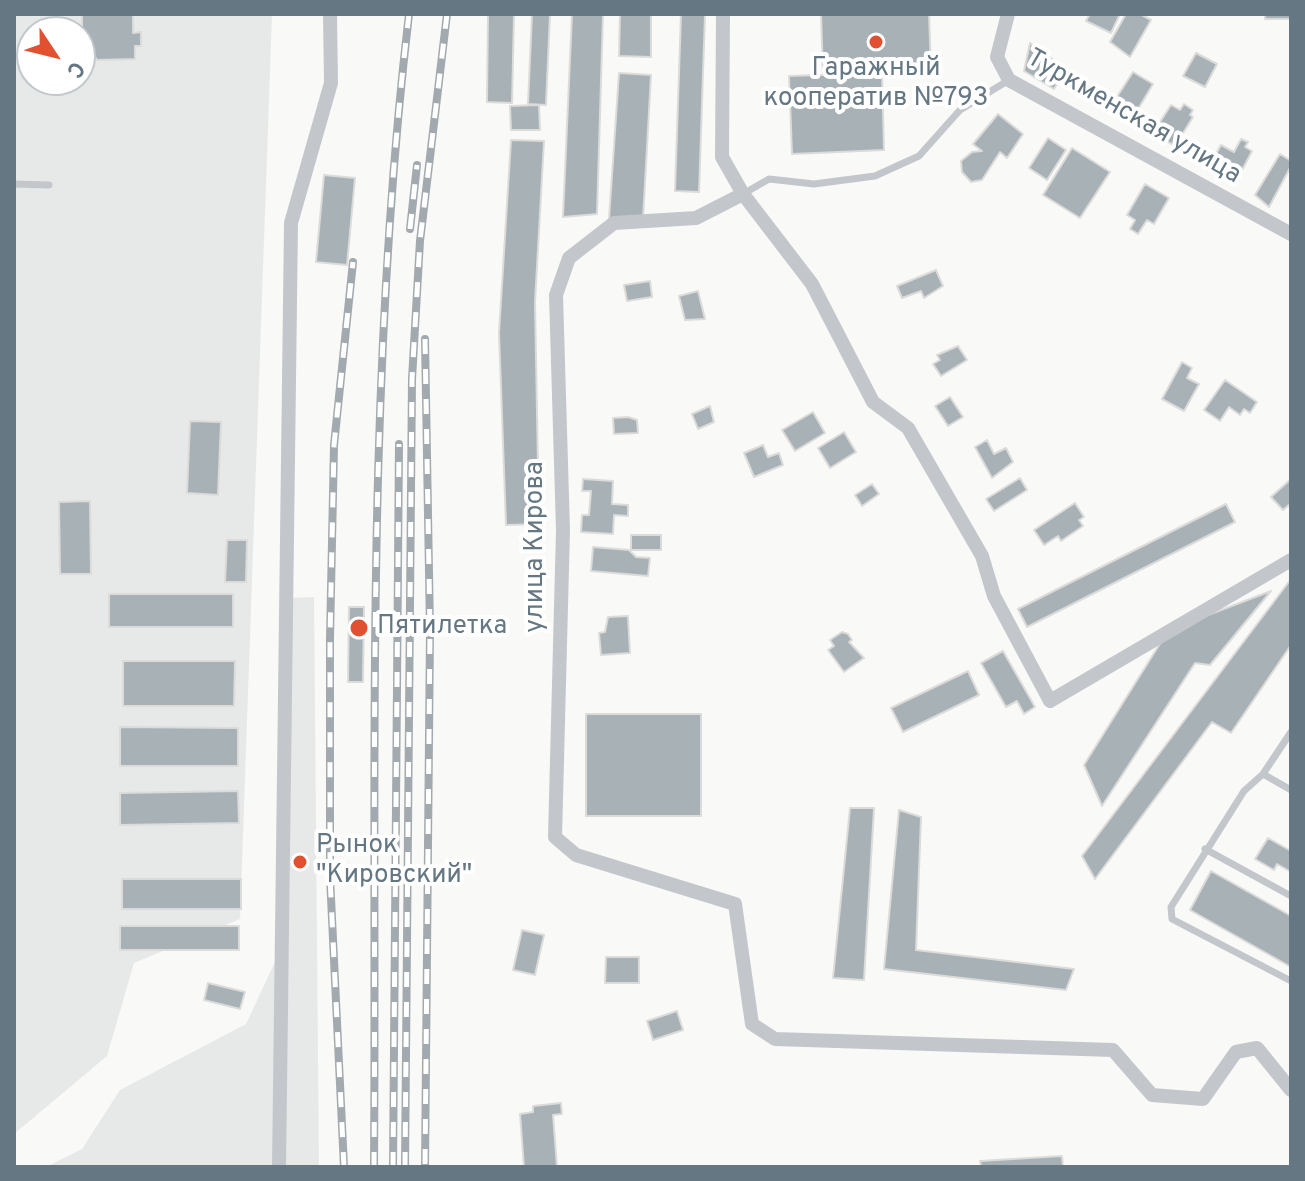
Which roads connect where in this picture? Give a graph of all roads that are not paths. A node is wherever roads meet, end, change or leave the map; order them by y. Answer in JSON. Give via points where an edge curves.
{"nodes":[{"id":1,"x":330,"y":14,"type":"edge"},
{"id":2,"x":723,"y":14,"type":"edge"},
{"id":3,"x":1022,"y":14,"type":"edge"},
{"id":4,"x":1007,"y":18,"type":"edge"},
{"id":5,"x":1009,"y":80,"type":"junction"},
{"id":6,"x":14,"y":184,"type":"edge"},
{"id":7,"x":49,"y":185,"type":"dead end"},
{"id":8,"x":743,"y":194,"type":"junction"},
{"id":9,"x":1291,"y":234,"type":"edge"},
{"id":10,"x":1291,"y":560,"type":"edge"},
{"id":11,"x":1291,"y":732,"type":"edge"},
{"id":12,"x":1263,"y":774,"type":"junction"},
{"id":13,"x":1291,"y":790,"type":"edge"},
{"id":14,"x":1205,"y":849,"type":"junction"},
{"id":15,"x":1291,"y":896,"type":"edge"},
{"id":16,"x":1291,"y":981,"type":"edge"},
{"id":17,"x":1291,"y":1090,"type":"edge"},
{"id":18,"x":279,"y":1167,"type":"edge"}],
"edges":[{"from":1,"to":18,"type":"street","via":[[331,83],[291,223]]},
{"from":2,"to":8,"type":"street","via":[[722,157]]},
{"from":3,"to":4,"type":"street"},
{"from":4,"to":5,"type":"street","name":"Туркменская улица","via":[[997,57]]},
{"from":5,"to":8,"type":"lane","via":[[960,110],[919,156],[875,176],[814,184],[769,179]]},
{"from":5,"to":9,"type":"street","name":"Туркменская улица"},
{"from":6,"to":7,"type":"lane"},
{"from":8,"to":10,"type":"street","via":[[812,284],[873,402],[908,428],[982,556],[994,596],[1050,701]]},
{"from":8,"to":17,"type":"street","name":"улица Кирова","via":[[696,218],[614,223],[569,258],[556,295],[563,530],[555,837],[576,855],[735,904],[752,1024],[775,1039],[1113,1050],[1152,1095],[1203,1099],[1236,1052],[1257,1048]]},
{"from":11,"to":12,"type":"lane"},
{"from":12,"to":13,"type":"lane"},
{"from":12,"to":14,"type":"lane","via":[[1244,791]]},
{"from":14,"to":15,"type":"lane"},
{"from":14,"to":16,"type":"lane","via":[[1171,907],[1172,919]]}]}
